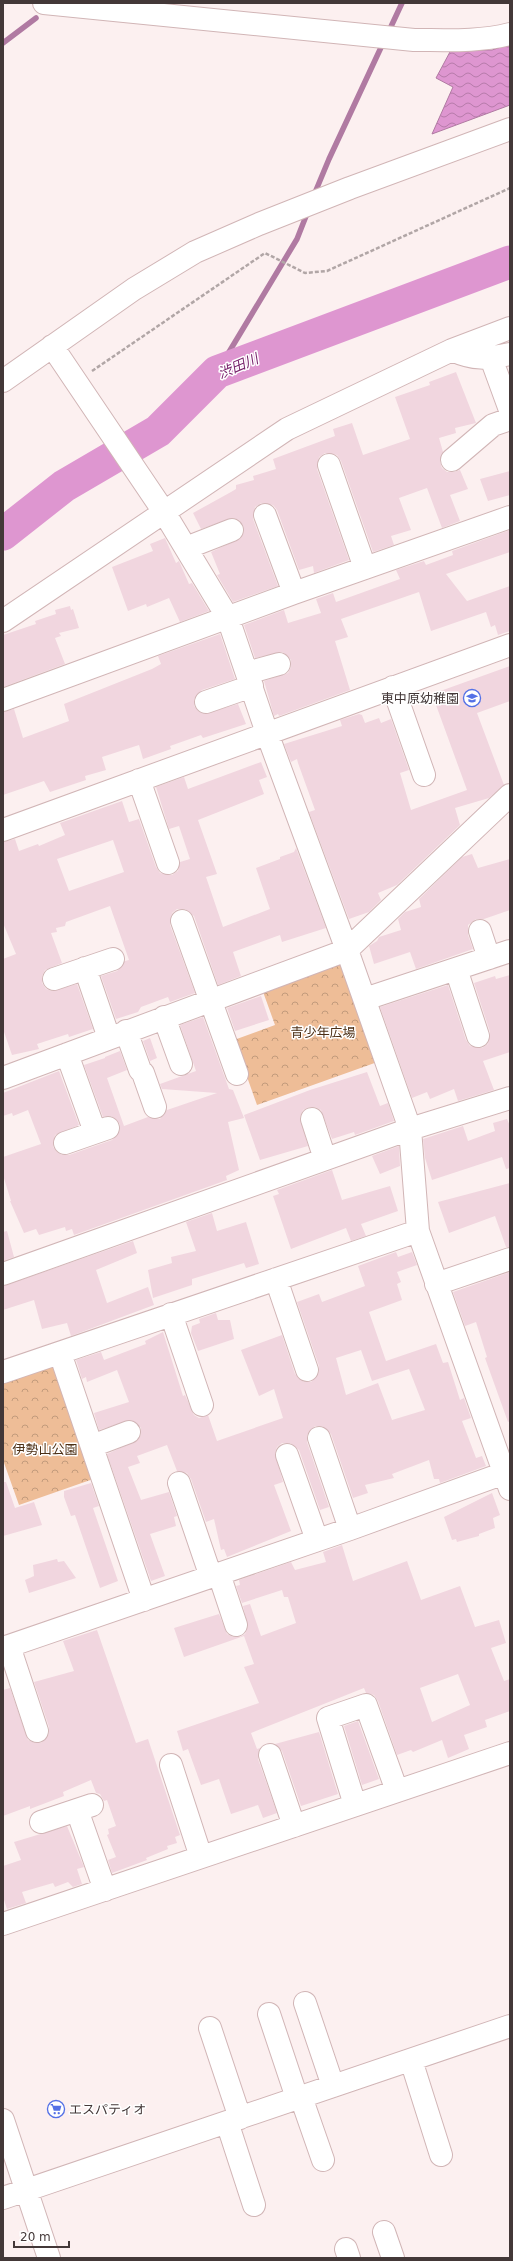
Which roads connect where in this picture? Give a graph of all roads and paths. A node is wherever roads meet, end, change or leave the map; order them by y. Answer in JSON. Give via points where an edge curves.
{"nodes":[{"id":1,"x":44,"y":3,"type":"edge"},
{"id":2,"x":194,"y":10,"type":"edge"},
{"id":3,"x":510,"y":34,"type":"edge"},
{"id":4,"x":510,"y":129,"type":"edge"},
{"id":5,"x":510,"y":188,"type":"edge"},
{"id":6,"x":510,"y":328,"type":"edge"},
{"id":7,"x":52,"y":346,"type":"junction"},
{"id":8,"x":452,"y":350,"type":"junction"},
{"id":9,"x":501,"y":356,"type":"edge"},
{"id":10,"x":3,"y":381,"type":"edge"},
{"id":11,"x":79,"y":386,"type":"junction"},
{"id":12,"x":510,"y":410,"type":"edge"},
{"id":13,"x":510,"y":418,"type":"edge"},
{"id":14,"x":452,"y":460,"type":"dead end"},
{"id":15,"x":329,"y":465,"type":"dead end"},
{"id":16,"x":164,"y":512,"type":"junction"},
{"id":17,"x":265,"y":515,"type":"dead end"},
{"id":18,"x":510,"y":517,"type":"edge"},
{"id":19,"x":232,"y":530,"type":"dead end"},
{"id":20,"x":186,"y":548,"type":"junction"},
{"id":21,"x":365,"y":568,"type":"junction"},
{"id":22,"x":294,"y":593,"type":"junction"},
{"id":23,"x":228,"y":618,"type":"junction"},
{"id":24,"x":3,"y":621,"type":"edge"},
{"id":25,"x":510,"y":645,"type":"edge"},
{"id":26,"x":279,"y":664,"type":"dead end"},
{"id":27,"x":249,"y":680,"type":"junction"},
{"id":28,"x":393,"y":687,"type":"junction"},
{"id":29,"x":9,"y":693,"type":"edge"},
{"id":30,"x":206,"y":702,"type":"dead end"},
{"id":31,"x":266,"y":732,"type":"junction"},
{"id":32,"x":424,"y":775,"type":"dead end"},
{"id":33,"x":139,"y":780,"type":"junction"},
{"id":34,"x":510,"y":795,"type":"edge"},
{"id":35,"x":510,"y":809,"type":"edge"},
{"id":36,"x":488,"y":816,"type":"junction"},
{"id":37,"x":3,"y":830,"type":"edge"},
{"id":38,"x":168,"y":863,"type":"dead end"},
{"id":39,"x":182,"y":921,"type":"dead end"},
{"id":40,"x":480,"y":931,"type":"dead end"},
{"id":41,"x":347,"y":950,"type":"junction"},
{"id":42,"x":510,"y":951,"type":"edge"},
{"id":43,"x":489,"y":958,"type":"junction"},
{"id":44,"x":112,"y":959,"type":"dead end"},
{"id":45,"x":85,"y":968,"type":"junction"},
{"id":46,"x":456,"y":969,"type":"junction"},
{"id":47,"x":54,"y":978,"type":"dead end"},
{"id":48,"x":210,"y":999,"type":"junction"},
{"id":49,"x":365,"y":999,"type":"junction"},
{"id":50,"x":164,"y":1017,"type":"junction"},
{"id":51,"x":117,"y":1034,"type":"junction"},
{"id":52,"x":478,"y":1036,"type":"dead end"},
{"id":53,"x":67,"y":1054,"type":"junction"},
{"id":54,"x":181,"y":1064,"type":"dead end"},
{"id":55,"x":237,"y":1074,"type":"dead end"},
{"id":56,"x":3,"y":1077,"type":"edge"},
{"id":57,"x":510,"y":1098,"type":"edge"},
{"id":58,"x":155,"y":1107,"type":"dead end"},
{"id":59,"x":312,"y":1119,"type":"dead end"},
{"id":60,"x":410,"y":1129,"type":"junction"},
{"id":61,"x":64,"y":1143,"type":"dead end"},
{"id":62,"x":325,"y":1159,"type":"junction"},
{"id":63,"x":418,"y":1231,"type":"junction"},
{"id":64,"x":510,"y":1260,"type":"edge"},
{"id":65,"x":3,"y":1274,"type":"edge"},
{"id":66,"x":276,"y":1279,"type":"junction"},
{"id":67,"x":436,"y":1284,"type":"junction"},
{"id":68,"x":171,"y":1314,"type":"junction"},
{"id":69,"x":60,"y":1353,"type":"junction"},
{"id":70,"x":307,"y":1370,"type":"dead end"},
{"id":71,"x":3,"y":1372,"type":"edge"},
{"id":72,"x":202,"y":1405,"type":"dead end"},
{"id":73,"x":128,"y":1432,"type":"dead end"},
{"id":74,"x":319,"y":1438,"type":"dead end"},
{"id":75,"x":92,"y":1446,"type":"junction"},
{"id":76,"x":287,"y":1455,"type":"dead end"},
{"id":77,"x":508,"y":1478,"type":"edge"},
{"id":78,"x":179,"y":1483,"type":"dead end"},
{"id":79,"x":350,"y":1529,"type":"junction"},
{"id":80,"x":317,"y":1540,"type":"junction"},
{"id":81,"x":215,"y":1575,"type":"junction"},
{"id":82,"x":144,"y":1600,"type":"junction"},
{"id":83,"x":236,"y":1625,"type":"dead end"},
{"id":84,"x":5,"y":1645,"type":"edge"},
{"id":85,"x":36,"y":1731,"type":"dead end"},
{"id":86,"x":510,"y":1753,"type":"edge"},
{"id":87,"x":270,"y":1755,"type":"dead end"},
{"id":88,"x":170,"y":1765,"type":"dead end"},
{"id":89,"x":397,"y":1791,"type":"junction"},
{"id":90,"x":355,"y":1805,"type":"junction"},
{"id":91,"x":41,"y":1822,"type":"dead end"},
{"id":92,"x":294,"y":1826,"type":"junction"},
{"id":93,"x":201,"y":1857,"type":"junction"},
{"id":94,"x":105,"y":1890,"type":"junction"},
{"id":95,"x":3,"y":1924,"type":"edge"},
{"id":96,"x":304,"y":2003,"type":"dead end"},
{"id":97,"x":268,"y":2014,"type":"dead end"},
{"id":98,"x":510,"y":2026,"type":"edge"},
{"id":99,"x":210,"y":2028,"type":"dead end"},
{"id":100,"x":411,"y":2060,"type":"junction"},
{"id":101,"x":333,"y":2086,"type":"junction"},
{"id":102,"x":299,"y":2098,"type":"junction"},
{"id":103,"x":3,"y":2120,"type":"edge"},
{"id":104,"x":233,"y":2120,"type":"junction"},
{"id":105,"x":441,"y":2155,"type":"dead end"},
{"id":106,"x":323,"y":2160,"type":"dead end"},
{"id":107,"x":25,"y":2190,"type":"junction"},
{"id":108,"x":3,"y":2198,"type":"edge"},
{"id":109,"x":254,"y":2204,"type":"dead end"},
{"id":110,"x":384,"y":2232,"type":"dead end"},
{"id":111,"x":49,"y":2258,"type":"edge"},
{"id":112,"x":393,"y":2258,"type":"edge"}],
"edges":[{"from":1,"to":2,"type":"street"},
{"from":2,"to":3,"type":"street","via":[[362,35],[414,40],[497,38]]},
{"from":4,"to":7,"type":"street","via":[[350,188],[195,252],[134,289]]},
{"from":5,"to":11,"type":"path","via":[[327,271],[304,273],[265,253]]},
{"from":6,"to":8,"type":"street"},
{"from":7,"to":10,"type":"street"},
{"from":7,"to":11,"type":"street"},
{"from":8,"to":9,"type":"street","via":[[469,358]]},
{"from":8,"to":16,"type":"street","via":[[287,428]]},
{"from":9,"to":12,"type":"street"},
{"from":11,"to":16,"type":"street"},
{"from":13,"to":14,"type":"street","via":[[493,425]]},
{"from":15,"to":21,"type":"street"},
{"from":16,"to":20,"type":"street"},
{"from":16,"to":24,"type":"street"},
{"from":17,"to":22,"type":"street"},
{"from":18,"to":21,"type":"street"},
{"from":19,"to":20,"type":"street"},
{"from":20,"to":23,"type":"street"},
{"from":21,"to":22,"type":"street"},
{"from":22,"to":23,"type":"street"},
{"from":23,"to":27,"type":"street"},
{"from":23,"to":29,"type":"street","via":[[175,628],[104,673],[72,666]]},
{"from":25,"to":28,"type":"street"},
{"from":26,"to":27,"type":"street"},
{"from":27,"to":30,"type":"street"},
{"from":27,"to":31,"type":"street"},
{"from":28,"to":31,"type":"street"},
{"from":28,"to":32,"type":"street"},
{"from":31,"to":33,"type":"street"},
{"from":31,"to":41,"type":"street"},
{"from":33,"to":37,"type":"street"},
{"from":33,"to":38,"type":"street"},
{"from":34,"to":36,"type":"street"},
{"from":35,"to":36,"type":"street"},
{"from":36,"to":41,"type":"street","via":[[413,875]]},
{"from":39,"to":48,"type":"street"},
{"from":40,"to":43,"type":"street"},
{"from":41,"to":48,"type":"street"},
{"from":41,"to":49,"type":"street"},
{"from":42,"to":43,"type":"street"},
{"from":43,"to":46,"type":"street"},
{"from":44,"to":45,"type":"street"},
{"from":45,"to":47,"type":"street"},
{"from":45,"to":51,"type":"street"},
{"from":46,"to":49,"type":"street"},
{"from":46,"to":52,"type":"street"},
{"from":48,"to":50,"type":"street"},
{"from":48,"to":55,"type":"street"},
{"from":49,"to":60,"type":"street"},
{"from":50,"to":51,"type":"street"},
{"from":50,"to":54,"type":"street"},
{"from":51,"to":53,"type":"street"},
{"from":51,"to":58,"type":"street","via":[[143,1072]]},
{"from":53,"to":56,"type":"street"},
{"from":53,"to":61,"type":"street","via":[[102,1130]]},
{"from":57,"to":60,"type":"street"},
{"from":59,"to":62,"type":"street"},
{"from":60,"to":62,"type":"street"},
{"from":60,"to":63,"type":"street"},
{"from":62,"to":65,"type":"street"},
{"from":63,"to":66,"type":"street"},
{"from":63,"to":67,"type":"street"},
{"from":64,"to":67,"type":"street"},
{"from":66,"to":68,"type":"street"},
{"from":66,"to":70,"type":"street"},
{"from":67,"to":77,"type":"street"},
{"from":68,"to":69,"type":"street"},
{"from":68,"to":72,"type":"street"},
{"from":69,"to":71,"type":"street"},
{"from":69,"to":75,"type":"street"},
{"from":73,"to":75,"type":"street"},
{"from":74,"to":79,"type":"street"},
{"from":75,"to":82,"type":"street"},
{"from":76,"to":80,"type":"street"},
{"from":77,"to":79,"type":"street"},
{"from":78,"to":81,"type":"street"},
{"from":79,"to":80,"type":"street"},
{"from":80,"to":81,"type":"street"},
{"from":81,"to":82,"type":"street"},
{"from":81,"to":83,"type":"street"},
{"from":82,"to":84,"type":"street"},
{"from":84,"to":85,"type":"street"},
{"from":86,"to":89,"type":"street"},
{"from":87,"to":92,"type":"street"},
{"from":88,"to":93,"type":"street"},
{"from":89,"to":90,"type":"street"},
{"from":89,"to":90,"type":"street","via":[[366,1705],[328,1718]]},
{"from":90,"to":92,"type":"street"},
{"from":91,"to":94,"type":"street","via":[[85,1807]]},
{"from":92,"to":93,"type":"street"},
{"from":93,"to":94,"type":"street"},
{"from":94,"to":95,"type":"street"},
{"from":96,"to":101,"type":"street"},
{"from":97,"to":102,"type":"street"},
{"from":98,"to":100,"type":"street"},
{"from":99,"to":104,"type":"street"},
{"from":100,"to":101,"type":"street"},
{"from":100,"to":105,"type":"street"},
{"from":101,"to":102,"type":"street"},
{"from":102,"to":104,"type":"street"},
{"from":102,"to":106,"type":"street"},
{"from":103,"to":107,"type":"street"},
{"from":104,"to":107,"type":"street"},
{"from":104,"to":109,"type":"street"},
{"from":107,"to":108,"type":"street"},
{"from":107,"to":111,"type":"street"},
{"from":110,"to":112,"type":"street"}]}
